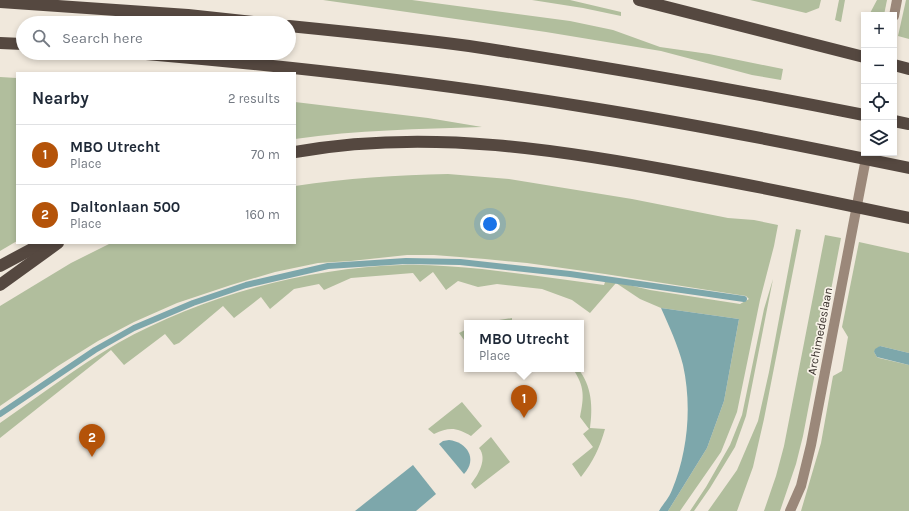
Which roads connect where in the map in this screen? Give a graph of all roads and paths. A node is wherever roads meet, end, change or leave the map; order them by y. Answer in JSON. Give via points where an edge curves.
{"nodes":[{"id":1,"x":639,"y":0,"type":"edge"},
{"id":2,"x":897,"y":0,"type":"edge"},
{"id":3,"x":0,"y":2,"type":"edge"},
{"id":4,"x":895,"y":12,"type":"edge"},
{"id":5,"x":197,"y":16,"type":"edge"},
{"id":6,"x":296,"y":27,"type":"edge"},
{"id":7,"x":0,"y":43,"type":"edge"},
{"id":8,"x":16,"y":44,"type":"edge"},
{"id":9,"x":861,"y":56,"type":"edge"},
{"id":10,"x":214,"y":60,"type":"edge"},
{"id":11,"x":897,"y":66,"type":"edge"},
{"id":12,"x":909,"y":69,"type":"edge"},
{"id":13,"x":861,"y":114,"type":"edge"},
{"id":14,"x":897,"y":122,"type":"edge"},
{"id":15,"x":909,"y":124,"type":"edge"},
{"id":16,"x":296,"y":152,"type":"edge"},
{"id":17,"x":867,"y":156,"type":"edge"},
{"id":18,"x":909,"y":168,"type":"edge"},
{"id":19,"x":908,"y":218,"type":"edge"},
{"id":20,"x":41,"y":244,"type":"edge"},
{"id":21,"x":57,"y":244,"type":"edge"},
{"id":22,"x":0,"y":266,"type":"edge"},
{"id":23,"x":0,"y":285,"type":"edge"},
{"id":24,"x":790,"y":511,"type":"edge"}],
"edges":[{"from":1,"to":9,"type":"highway"},
{"from":2,"to":4,"type":"main road"},
{"from":3,"to":5,"type":"highway"},
{"from":6,"to":13,"type":"highway","via":[[467,46]]},
{"from":7,"to":8,"type":"highway"},
{"from":10,"to":18,"type":"highway","via":[[397,80],[591,108],[769,139]]},
{"from":11,"to":12,"type":"highway"},
{"from":14,"to":15,"type":"highway"},
{"from":16,"to":19,"type":"highway","via":[[403,142],[517,147],[609,160],[760,187]]},
{"from":17,"to":24,"type":"main road","name":"Archimedeslaan","via":[[811,445],[801,486]]},
{"from":20,"to":22,"type":"highway"},
{"from":21,"to":23,"type":"highway"}]}
